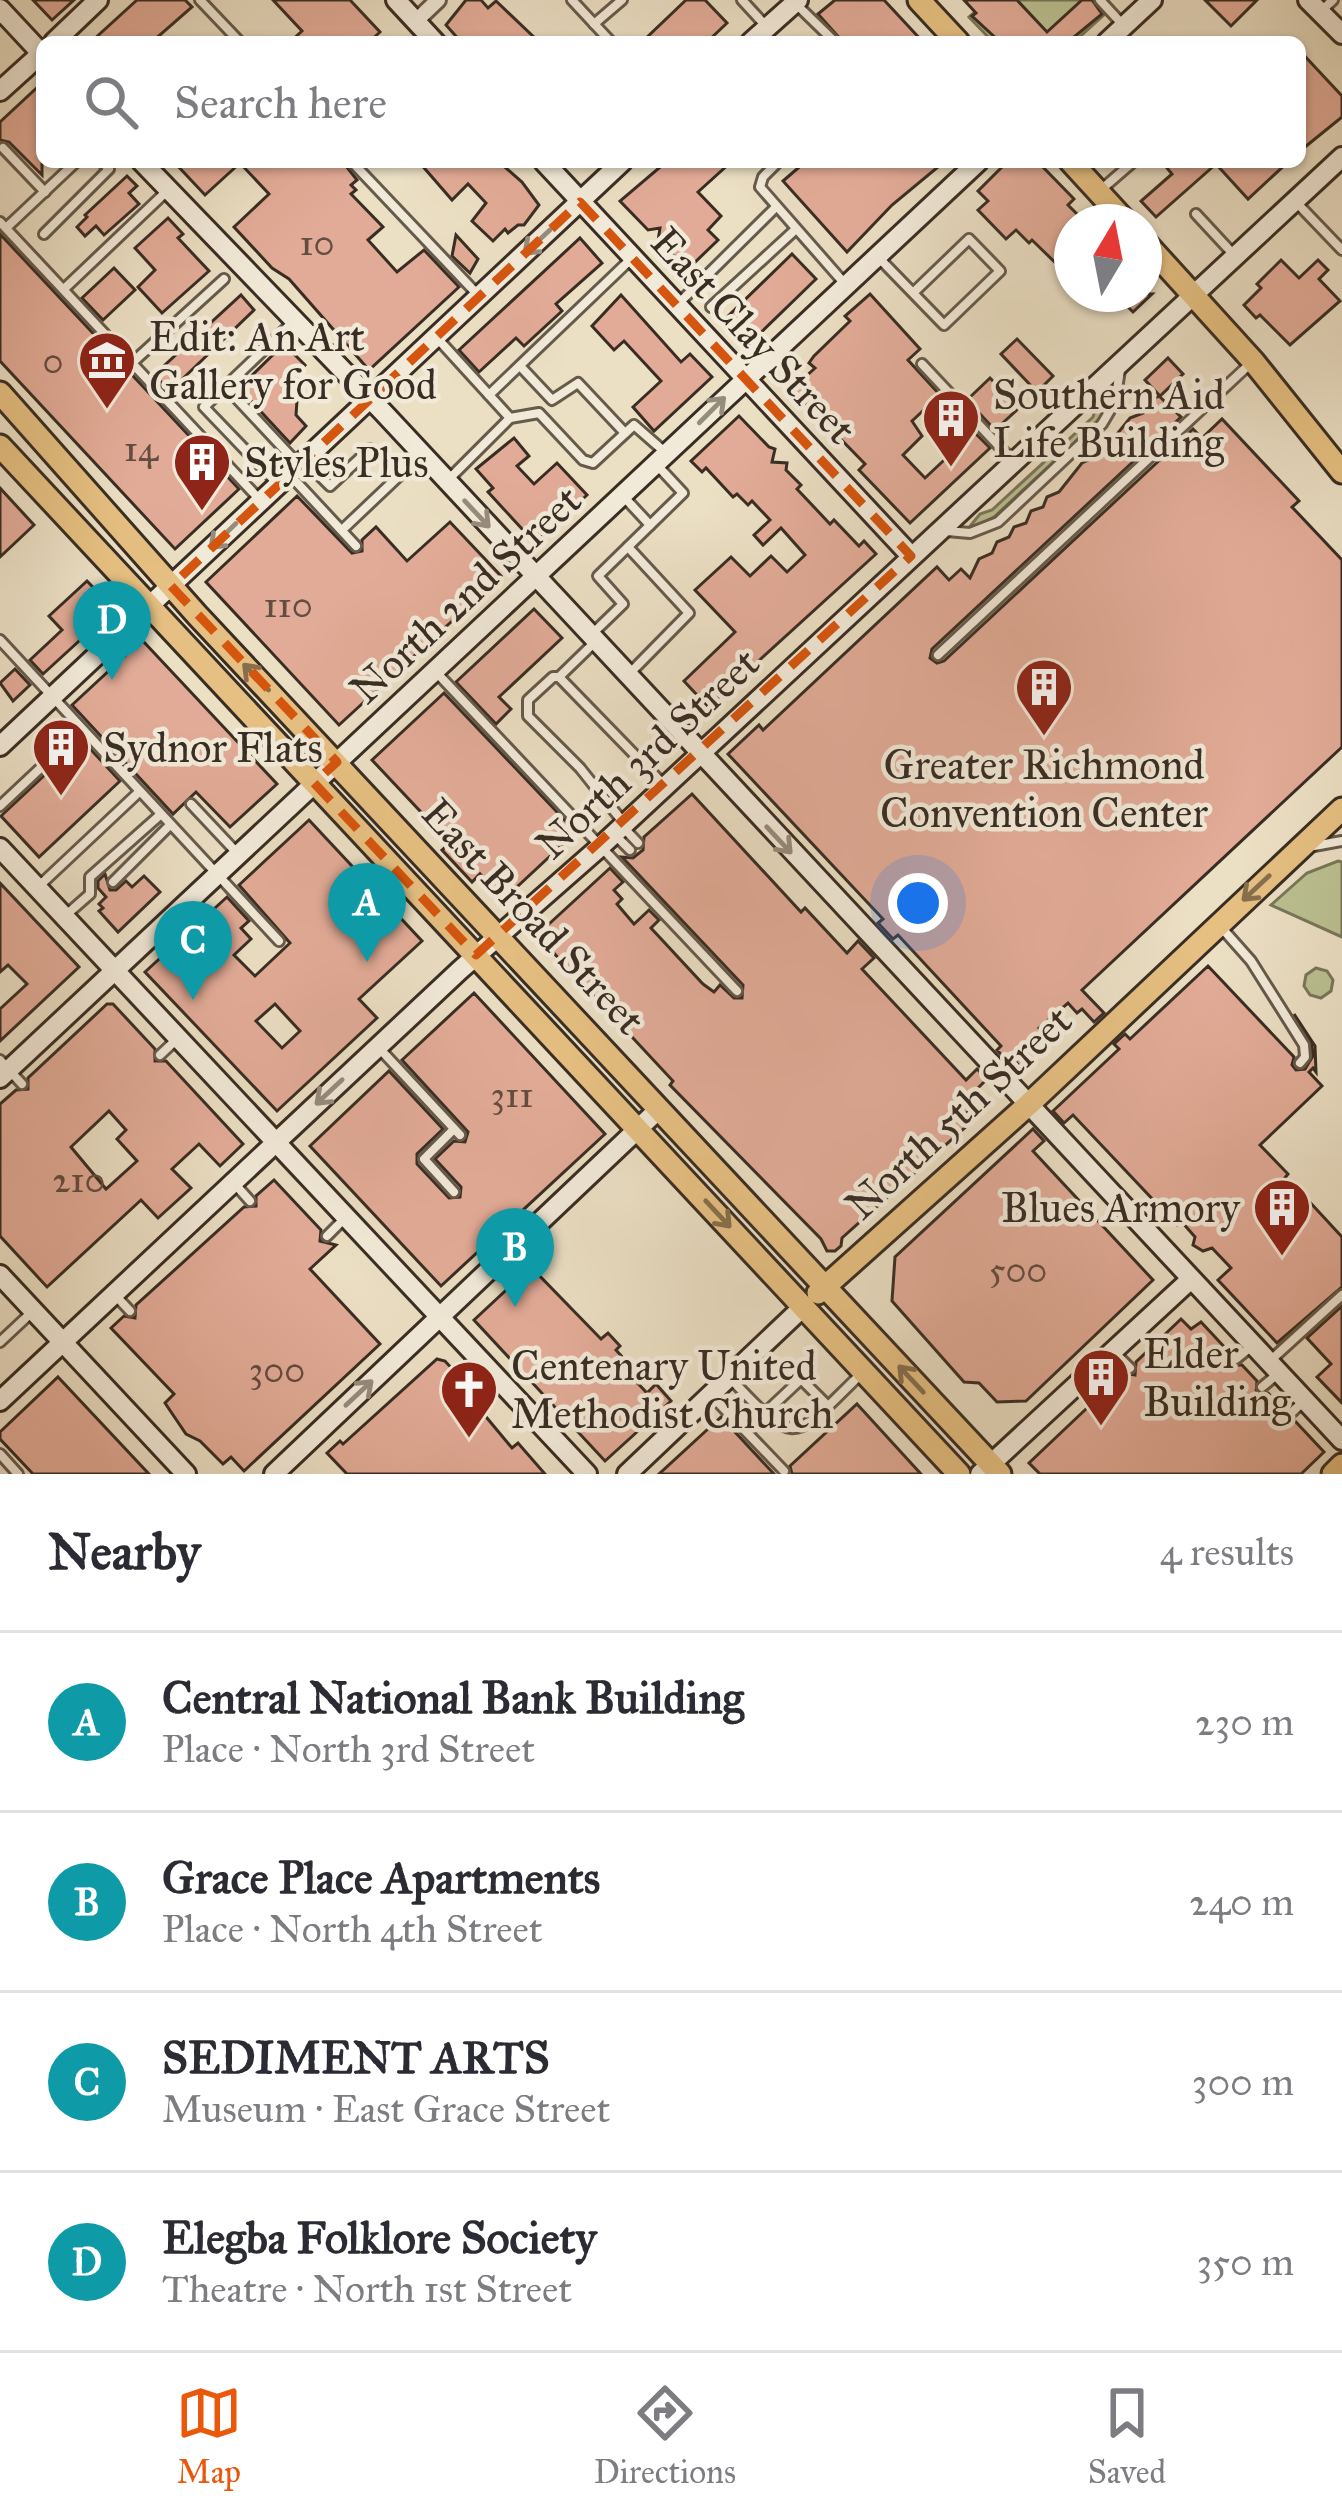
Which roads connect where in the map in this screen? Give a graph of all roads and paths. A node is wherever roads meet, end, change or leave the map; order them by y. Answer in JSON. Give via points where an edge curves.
{"nodes":[{"id":1,"x":98,"y":0,"type":"edge"},
{"id":2,"x":200,"y":0,"type":"edge"},
{"id":3,"x":396,"y":0,"type":"edge"},
{"id":4,"x":438,"y":0,"type":"edge"},
{"id":5,"x":572,"y":0,"type":"edge"},
{"id":6,"x":622,"y":0,"type":"edge"},
{"id":7,"x":742,"y":0,"type":"edge"},
{"id":8,"x":919,"y":0,"type":"edge"},
{"id":9,"x":1100,"y":0,"type":"edge"},
{"id":10,"x":1152,"y":0,"type":"edge"},
{"id":11,"x":797,"y":1,"type":"edge"},
{"id":12,"x":1320,"y":4,"type":"edge"},
{"id":13,"x":0,"y":9,"type":"edge"},
{"id":14,"x":416,"y":21,"type":"junction"},
{"id":15,"x":594,"y":24,"type":"junction"},
{"id":16,"x":1124,"y":26,"type":"junction"},
{"id":17,"x":767,"y":27,"type":"junction"},
{"id":18,"x":1342,"y":34,"type":"edge"},
{"id":19,"x":60,"y":36,"type":"edge"},
{"id":20,"x":234,"y":36,"type":"edge"},
{"id":21,"x":430,"y":36,"type":"edge"},
{"id":22,"x":605,"y":36,"type":"edge"},
{"id":23,"x":758,"y":36,"type":"edge"},
{"id":24,"x":829,"y":36,"type":"edge"},
{"id":25,"x":952,"y":36,"type":"edge"},
{"id":26,"x":1113,"y":36,"type":"edge"},
{"id":27,"x":36,"y":48,"type":"edge"},
{"id":28,"x":36,"y":59,"type":"edge"},
{"id":29,"x":0,"y":91,"type":"edge"},
{"id":30,"x":3,"y":148,"type":"dead end"},
{"id":31,"x":1342,"y":157,"type":"edge"},
{"id":32,"x":70,"y":168,"type":"edge"},
{"id":33,"x":108,"y":168,"type":"edge"},
{"id":34,"x":146,"y":168,"type":"edge"},
{"id":35,"x":358,"y":168,"type":"edge"},
{"id":36,"x":549,"y":168,"type":"edge"},
{"id":37,"x":616,"y":168,"type":"edge"},
{"id":38,"x":774,"y":168,"type":"edge"},
{"id":39,"x":972,"y":168,"type":"edge"},
{"id":40,"x":1076,"y":168,"type":"edge"},
{"id":41,"x":1126,"y":168,"type":"edge"},
{"id":42,"x":44,"y":192,"type":"junction"},
{"id":43,"x":1099,"y":192,"type":"junction"},
{"id":44,"x":162,"y":196,"type":"junction"},
{"id":45,"x":1294,"y":200,"type":"junction"},
{"id":46,"x":580,"y":202,"type":"junction"},
{"id":47,"x":1110,"y":204,"type":"edge"},
{"id":48,"x":775,"y":208,"type":"junction"},
{"id":49,"x":1196,"y":214,"type":"dead end"},
{"id":50,"x":3,"y":225,"type":"edge"},
{"id":51,"x":796,"y":229,"type":"junction"},
{"id":52,"x":44,"y":234,"type":"dead end"},
{"id":53,"x":1342,"y":250,"type":"edge"},
{"id":54,"x":1234,"y":255,"type":"junction"},
{"id":55,"x":877,"y":256,"type":"junction"},
{"id":56,"x":632,"y":258,"type":"junction"},
{"id":57,"x":1162,"y":260,"type":"edge"},
{"id":58,"x":224,"y":279,"type":"dead end"},
{"id":59,"x":845,"y":284,"type":"junction"},
{"id":60,"x":64,"y":289,"type":"junction"},
{"id":61,"x":913,"y":293,"type":"junction"},
{"id":62,"x":1193,"y":294,"type":"junction"},
{"id":63,"x":479,"y":296,"type":"junction"},
{"id":64,"x":676,"y":305,"type":"junction"},
{"id":65,"x":711,"y":307,"type":"dead end"},
{"id":66,"x":293,"y":322,"type":"junction"},
{"id":67,"x":436,"y":338,"type":"junction"},
{"id":68,"x":1121,"y":361,"type":"junction"},
{"id":69,"x":1253,"y":361,"type":"junction"},
{"id":70,"x":133,"y":362,"type":"junction"},
{"id":71,"x":922,"y":364,"type":"dead end"},
{"id":72,"x":520,"y":366,"type":"junction"},
{"id":73,"x":744,"y":378,"type":"junction"},
{"id":74,"x":226,"y":387,"type":"junction"},
{"id":75,"x":489,"y":395,"type":"junction"},
{"id":76,"x":368,"y":398,"type":"junction"},
{"id":77,"x":552,"y":400,"type":"junction"},
{"id":78,"x":4,"y":407,"type":"edge"},
{"id":79,"x":539,"y":413,"type":"junction"},
{"id":80,"x":510,"y":418,"type":"junction"},
{"id":81,"x":625,"y":434,"type":"junction"},
{"id":82,"x":0,"y":446,"type":"edge"},
{"id":83,"x":370,"y":449,"type":"dead end"},
{"id":84,"x":421,"y":455,"type":"junction"},
{"id":85,"x":661,"y":459,"type":"junction"},
{"id":86,"x":1013,"y":461,"type":"junction"},
{"id":87,"x":291,"y":470,"type":"junction"},
{"id":88,"x":1342,"y":472,"type":"edge"},
{"id":89,"x":446,"y":482,"type":"junction"},
{"id":90,"x":622,"y":496,"type":"junction"},
{"id":91,"x":260,"y":500,"type":"junction"},
{"id":92,"x":650,"y":525,"type":"junction"},
{"id":93,"x":342,"y":530,"type":"junction"},
{"id":94,"x":939,"y":531,"type":"junction"},
{"id":95,"x":356,"y":546,"type":"dead end"},
{"id":96,"x":628,"y":547,"type":"junction"},
{"id":97,"x":911,"y":556,"type":"junction"},
{"id":98,"x":536,"y":577,"type":"junction"},
{"id":99,"x":171,"y":586,"type":"junction"},
{"id":100,"x":151,"y":605,"type":"junction"},
{"id":101,"x":592,"y":639,"type":"junction"},
{"id":102,"x":0,"y":640,"type":"edge"},
{"id":103,"x":938,"y":656,"type":"dead end"},
{"id":104,"x":435,"y":671,"type":"junction"},
{"id":105,"x":559,"y":677,"type":"junction"},
{"id":106,"x":627,"y":677,"type":"junction"},
{"id":107,"x":51,"y":698,"type":"junction"},
{"id":108,"x":81,"y":730,"type":"junction"},
{"id":109,"x":0,"y":746,"type":"edge"},
{"id":110,"x":700,"y":754,"type":"junction"},
{"id":111,"x":337,"y":762,"type":"junction"},
{"id":112,"x":314,"y":783,"type":"junction"},
{"id":113,"x":665,"y":786,"type":"junction"},
{"id":114,"x":139,"y":792,"type":"junction"},
{"id":115,"x":191,"y":804,"type":"dead end"},
{"id":116,"x":0,"y":806,"type":"edge"},
{"id":117,"x":1342,"y":808,"type":"edge"},
{"id":118,"x":160,"y":815,"type":"junction"},
{"id":119,"x":170,"y":825,"type":"junction"},
{"id":120,"x":615,"y":833,"type":"junction"},
{"id":121,"x":1342,"y":841,"type":"edge"},
{"id":122,"x":634,"y":846,"type":"dead end"},
{"id":123,"x":0,"y":848,"type":"edge"},
{"id":124,"x":1299,"y":848,"type":"junction"},
{"id":125,"x":238,"y":854,"type":"junction"},
{"id":126,"x":217,"y":874,"type":"junction"},
{"id":127,"x":112,"y":882,"type":"dead end"},
{"id":128,"x":37,"y":888,"type":"junction"},
{"id":129,"x":64,"y":917,"type":"junction"},
{"id":130,"x":1218,"y":924,"type":"junction"},
{"id":131,"x":499,"y":935,"type":"junction"},
{"id":132,"x":279,"y":941,"type":"dead end"},
{"id":133,"x":476,"y":955,"type":"junction"},
{"id":134,"x":115,"y":970,"type":"junction"},
{"id":135,"x":737,"y":991,"type":"dead end"},
{"id":136,"x":178,"y":1038,"type":"junction"},
{"id":137,"x":378,"y":1047,"type":"junction"},
{"id":138,"x":160,"y":1055,"type":"dead end"},
{"id":139,"x":1300,"y":1063,"type":"dead end"},
{"id":140,"x":8,"y":1073,"type":"edge"},
{"id":141,"x":1028,"y":1105,"type":"junction"},
{"id":142,"x":659,"y":1108,"type":"junction"},
{"id":143,"x":639,"y":1128,"type":"junction"},
{"id":144,"x":276,"y":1143,"type":"junction"},
{"id":145,"x":233,"y":1182,"type":"junction"},
{"id":146,"x":454,"y":1192,"type":"dead end"},
{"id":147,"x":250,"y":1201,"type":"dead end"},
{"id":148,"x":345,"y":1218,"type":"junction"},
{"id":149,"x":327,"y":1236,"type":"dead end"},
{"id":150,"x":0,"y":1275,"type":"edge"},
{"id":151,"x":1191,"y":1280,"type":"junction"},
{"id":152,"x":825,"y":1287,"type":"junction"},
{"id":153,"x":114,"y":1294,"type":"junction"},
{"id":154,"x":1342,"y":1295,"type":"edge"},
{"id":155,"x":804,"y":1306,"type":"junction"},
{"id":156,"x":33,"y":1310,"type":"junction"},
{"id":157,"x":130,"y":1311,"type":"dead end"},
{"id":158,"x":437,"y":1319,"type":"junction"},
{"id":159,"x":0,"y":1342,"type":"edge"},
{"id":160,"x":62,"y":1342,"type":"junction"},
{"id":161,"x":1253,"y":1345,"type":"junction"},
{"id":162,"x":1114,"y":1352,"type":"junction"},
{"id":163,"x":1236,"y":1359,"type":"dead end"},
{"id":164,"x":1274,"y":1367,"type":"junction"},
{"id":165,"x":1130,"y":1368,"type":"dead end"},
{"id":166,"x":863,"y":1372,"type":"junction"},
{"id":167,"x":730,"y":1378,"type":"junction"},
{"id":168,"x":1262,"y":1387,"type":"dead end"},
{"id":169,"x":711,"y":1395,"type":"junction"},
{"id":170,"x":1305,"y":1400,"type":"junction"},
{"id":171,"x":0,"y":1401,"type":"edge"},
{"id":172,"x":828,"y":1406,"type":"junction"},
{"id":173,"x":765,"y":1413,"type":"junction"},
{"id":174,"x":1288,"y":1414,"type":"dead end"},
{"id":175,"x":1342,"y":1440,"type":"edge"},
{"id":176,"x":0,"y":1454,"type":"edge"},
{"id":177,"x":1342,"y":1466,"type":"edge"},
{"id":178,"x":784,"y":1471,"type":"dead end"},
{"id":179,"x":990,"y":1471,"type":"edge"},
{"id":180,"x":18,"y":1474,"type":"edge"},
{"id":181,"x":186,"y":1474,"type":"edge"},
{"id":182,"x":274,"y":1474,"type":"edge"},
{"id":183,"x":587,"y":1474,"type":"edge"},
{"id":184,"x":627,"y":1474,"type":"edge"},
{"id":185,"x":959,"y":1474,"type":"edge"},
{"id":186,"x":1333,"y":1474,"type":"edge"}],
"edges":[{"from":1,"to":19,"type":"street"},
{"from":2,"to":20,"type":"lane"},
{"from":3,"to":14,"type":"street"},
{"from":4,"to":14,"type":"street"},
{"from":5,"to":15,"type":"lane"},
{"from":6,"to":15,"type":"lane"},
{"from":7,"to":17,"type":"lane"},
{"from":8,"to":25,"type":"main road"},
{"from":9,"to":16,"type":"lane"},
{"from":10,"to":16,"type":"street"},
{"from":11,"to":17,"type":"street"},
{"from":11,"to":24,"type":"lane"},
{"from":12,"to":18,"type":"street"},
{"from":13,"to":27,"type":"street"},
{"from":14,"to":21,"type":"street"},
{"from":15,"to":22,"type":"lane"},
{"from":16,"to":26,"type":"street"},
{"from":17,"to":23,"type":"street"},
{"from":28,"to":29,"type":"street"},
{"from":30,"to":42,"type":"lane"},
{"from":31,"to":45,"type":"street","name":"North 3rd Street"},
{"from":32,"to":42,"type":"lane"},
{"from":33,"to":52,"type":"lane"},
{"from":34,"to":44,"type":"street"},
{"from":35,"to":63,"type":"lane"},
{"from":36,"to":46,"type":"street","name":"East Clay Street"},
{"from":37,"to":46,"type":"street"},
{"from":38,"to":48,"type":"lane","via":[[760,187]]},
{"from":39,"to":55,"type":"street","name":"North 2nd Street"},
{"from":40,"to":43,"type":"main road"},
{"from":41,"to":43,"type":"lane"},
{"from":42,"to":50,"type":"lane"},
{"from":43,"to":47,"type":"main road"},
{"from":44,"to":60,"type":"lane"},
{"from":44,"to":66,"type":"street"},
{"from":45,"to":53,"type":"lane"},
{"from":45,"to":54,"type":"street","name":"North 3rd Street"},
{"from":46,"to":56,"type":"street","name":"East Clay Street"},
{"from":46,"to":63,"type":"street","one_way":true},
{"from":48,"to":51,"type":"lane"},
{"from":48,"to":64,"type":"lane"},
{"from":49,"to":54,"type":"lane"},
{"from":50,"to":60,"type":"lane"},
{"from":51,"to":59,"type":"lane"},
{"from":51,"to":65,"type":"lane"},
{"from":54,"to":62,"type":"street","name":"North 3rd Street"},
{"from":55,"to":59,"type":"street","name":"North 2nd Street"},
{"from":55,"to":61,"type":"lane"},
{"from":56,"to":64,"type":"street","name":"East Clay Street"},
{"from":56,"to":72,"type":"lane"},
{"from":57,"to":62,"type":"main road"},
{"from":58,"to":70,"type":"lane"},
{"from":59,"to":73,"type":"street","name":"North 2nd Street"},
{"from":60,"to":70,"type":"lane"},
{"from":61,"to":61,"type":"lane","via":[[944,325],[1000,271],[969,239]]},
{"from":62,"to":68,"type":"street","name":"North 3rd Street"},
{"from":62,"to":69,"type":"main road"},
{"from":63,"to":67,"type":"street"},
{"from":64,"to":73,"type":"street","name":"East Clay Street"},
{"from":66,"to":74,"type":"lane"},
{"from":66,"to":76,"type":"street"},
{"from":67,"to":75,"type":"lane"},
{"from":67,"to":76,"type":"street"},
{"from":68,"to":86,"type":"street","name":"North 3rd Street"},
{"from":68,"to":94,"type":"lane","via":[[1112,410],[998,522]]},
{"from":69,"to":88,"type":"main road"},
{"from":69,"to":103,"type":"lane"},
{"from":70,"to":91,"type":"lane"},
{"from":71,"to":86,"type":"lane"},
{"from":72,"to":75,"type":"lane"},
{"from":72,"to":77,"type":"lane"},
{"from":85,"to":73,"type":"street","name":"North 2nd Street","one_way":true},
{"from":73,"to":97,"type":"street","name":"East Clay Street"},
{"from":74,"to":87,"type":"lane"},
{"from":74,"to":87,"type":"lane","via":[[204,406]]},
{"from":75,"to":80,"type":"lane"},
{"from":76,"to":84,"type":"street"},
{"from":76,"to":87,"type":"street"},
{"from":77,"to":79,"type":"lane"},
{"from":77,"to":81,"type":"lane","via":[[578,383]]},
{"from":78,"to":99,"type":"main road","name":"East Broad Street"},
{"from":79,"to":80,"type":"lane"},
{"from":79,"to":81,"type":"lane","via":[[593,463]]},
{"from":80,"to":89,"type":"lane"},
{"from":81,"to":85,"type":"lane","via":[[634,425]]},
{"from":82,"to":100,"type":"main road","name":"East Broad Street"},
{"from":83,"to":87,"type":"lane","via":[[330,486]]},
{"from":84,"to":89,"type":"street"},
{"from":84,"to":93,"type":"lane"},
{"from":85,"to":90,"type":"street","name":"North 2nd Street"},
{"from":85,"to":92,"type":"lane","via":[[683,493]]},
{"from":86,"to":94,"type":"street","name":"North 3rd Street"},
{"from":87,"to":91,"type":"street"},
{"from":87,"to":93,"type":"lane"},
{"from":89,"to":98,"type":"street","one_way":true},
{"from":90,"to":92,"type":"lane"},
{"from":90,"to":98,"type":"street","name":"North 2nd Street"},
{"from":91,"to":99,"type":"street","one_way":true},
{"from":92,"to":96,"type":"lane"},
{"from":93,"to":95,"type":"lane"},
{"from":94,"to":97,"type":"street","name":"North 3rd Street"},
{"from":96,"to":101,"type":"lane","via":[[598,576],[623,604]]},
{"from":96,"to":106,"type":"lane","via":[[689,613]]},
{"from":97,"to":110,"type":"street","name":"North 3rd Street"},
{"from":98,"to":101,"type":"street"},
{"from":98,"to":104,"type":"street","name":"North 2nd Street"},
{"from":99,"to":100,"type":"street"},
{"from":111,"to":99,"type":"main road","name":"East Broad Street","one_way":true},
{"from":100,"to":107,"type":"street"},
{"from":100,"to":112,"type":"main road","name":"East Broad Street"},
{"from":101,"to":105,"type":"lane"},
{"from":101,"to":106,"type":"street"},
{"from":102,"to":107,"type":"lane"},
{"from":104,"to":111,"type":"street","name":"North 2nd Street"},
{"from":104,"to":120,"type":"lane"},
{"from":105,"to":113,"type":"lane"},
{"from":105,"to":120,"type":"lane","via":[[528,700],[528,716],[580,768]]},
{"from":106,"to":110,"type":"street"},
{"from":107,"to":108,"type":"lane"},
{"from":107,"to":109,"type":"street"},
{"from":108,"to":114,"type":"lane"},
{"from":108,"to":116,"type":"lane"},
{"from":110,"to":113,"type":"street","name":"North 3rd Street"},
{"from":110,"to":141,"type":"street","one_way":true},
{"from":111,"to":112,"type":"street","name":"North 2nd Street"},
{"from":111,"to":131,"type":"main road","name":"East Broad Street"},
{"from":112,"to":125,"type":"street","name":"North 2nd Street"},
{"from":112,"to":133,"type":"main road","name":"East Broad Street"},
{"from":113,"to":120,"type":"street","name":"North 3rd Street"},
{"from":114,"to":118,"type":"lane"},
{"from":114,"to":128,"type":"lane"},
{"from":115,"to":125,"type":"lane"},
{"from":117,"to":124,"type":"main road","name":"North 5th Street"},
{"from":118,"to":119,"type":"lane"},
{"from":118,"to":129,"type":"lane","via":[[90,877],[95,892]]},
{"from":119,"to":126,"type":"lane"},
{"from":119,"to":127,"type":"lane"},
{"from":120,"to":122,"type":"lane"},
{"from":120,"to":131,"type":"street","name":"North 3rd Street"},
{"from":120,"to":135,"type":"lane"},
{"from":121,"to":124,"type":"lane"},
{"from":123,"to":128,"type":"street"},
{"from":124,"to":130,"type":"main road","name":"North 5th Street","one_way":true},
{"from":125,"to":126,"type":"street","name":"North 2nd Street"},
{"from":126,"to":132,"type":"lane"},
{"from":126,"to":134,"type":"street","name":"North 2nd Street"},
{"from":128,"to":129,"type":"street"},
{"from":129,"to":134,"type":"street"},
{"from":130,"to":139,"type":"lane","via":[[1304,1045]]},
{"from":130,"to":141,"type":"main road","name":"North 5th Street"},
{"from":131,"to":133,"type":"street","name":"North 3rd Street"},
{"from":131,"to":142,"type":"main road","name":"East Broad Street"},
{"from":133,"to":137,"type":"street","name":"North 3rd Street"},
{"from":133,"to":143,"type":"main road","name":"East Broad Street"},
{"from":134,"to":136,"type":"street"},
{"from":134,"to":140,"type":"street","name":"North 2nd Street"},
{"from":136,"to":138,"type":"lane"},
{"from":136,"to":144,"type":"street"},
{"from":137,"to":144,"type":"street","name":"North 3rd Street","one_way":true},
{"from":137,"to":146,"type":"lane","via":[[457,1132],[424,1159]]},
{"from":141,"to":151,"type":"street"},
{"from":141,"to":152,"type":"main road","name":"North 5th Street"},
{"from":142,"to":143,"type":"street"},
{"from":142,"to":152,"type":"main road","name":"East Broad Street"},
{"from":143,"to":155,"type":"main road","name":"East Broad Street","one_way":true},
{"from":143,"to":158,"type":"street"},
{"from":144,"to":145,"type":"street","name":"North 3rd Street"},
{"from":144,"to":148,"type":"street"},
{"from":145,"to":147,"type":"lane"},
{"from":145,"to":153,"type":"street","name":"North 3rd Street"},
{"from":148,"to":149,"type":"lane"},
{"from":148,"to":158,"type":"street"},
{"from":150,"to":156,"type":"street"},
{"from":151,"to":161,"type":"street"},
{"from":151,"to":162,"type":"street"},
{"from":152,"to":155,"type":"main road","name":"North 5th Street"},
{"from":179,"to":152,"type":"main road","name":"East Broad Street","one_way":true},
{"from":153,"to":157,"type":"lane"},
{"from":153,"to":160,"type":"street","name":"North 3rd Street"},
{"from":154,"to":164,"type":"lane"},
{"from":155,"to":166,"type":"main road","name":"East Broad Street"},
{"from":155,"to":167,"type":"street","name":"North 5th Street"},
{"from":156,"to":159,"type":"lane"},
{"from":156,"to":160,"type":"street"},
{"from":182,"to":158,"type":"street","one_way":true},
{"from":158,"to":183,"type":"street"},
{"from":160,"to":171,"type":"street","name":"North 3rd Street"},
{"from":160,"to":181,"type":"street"},
{"from":161,"to":163,"type":"lane"},
{"from":161,"to":164,"type":"street"},
{"from":162,"to":165,"type":"lane"},
{"from":162,"to":179,"type":"street"},
{"from":164,"to":168,"type":"lane"},
{"from":164,"to":170,"type":"street"},
{"from":166,"to":172,"type":"lane"},
{"from":166,"to":185,"type":"main road","name":"East Broad Street"},
{"from":167,"to":169,"type":"street","name":"North 5th Street"},
{"from":167,"to":173,"type":"lane"},
{"from":169,"to":178,"type":"lane"},
{"from":169,"to":184,"type":"street","name":"North 5th Street"},
{"from":170,"to":174,"type":"lane"},
{"from":170,"to":175,"type":"street"},
{"from":172,"to":173,"type":"lane","via":[[789,1431]]},
{"from":172,"to":173,"type":"lane","via":[[801,1379]]},
{"from":176,"to":180,"type":"lane"},
{"from":177,"to":186,"type":"main road"}]}
